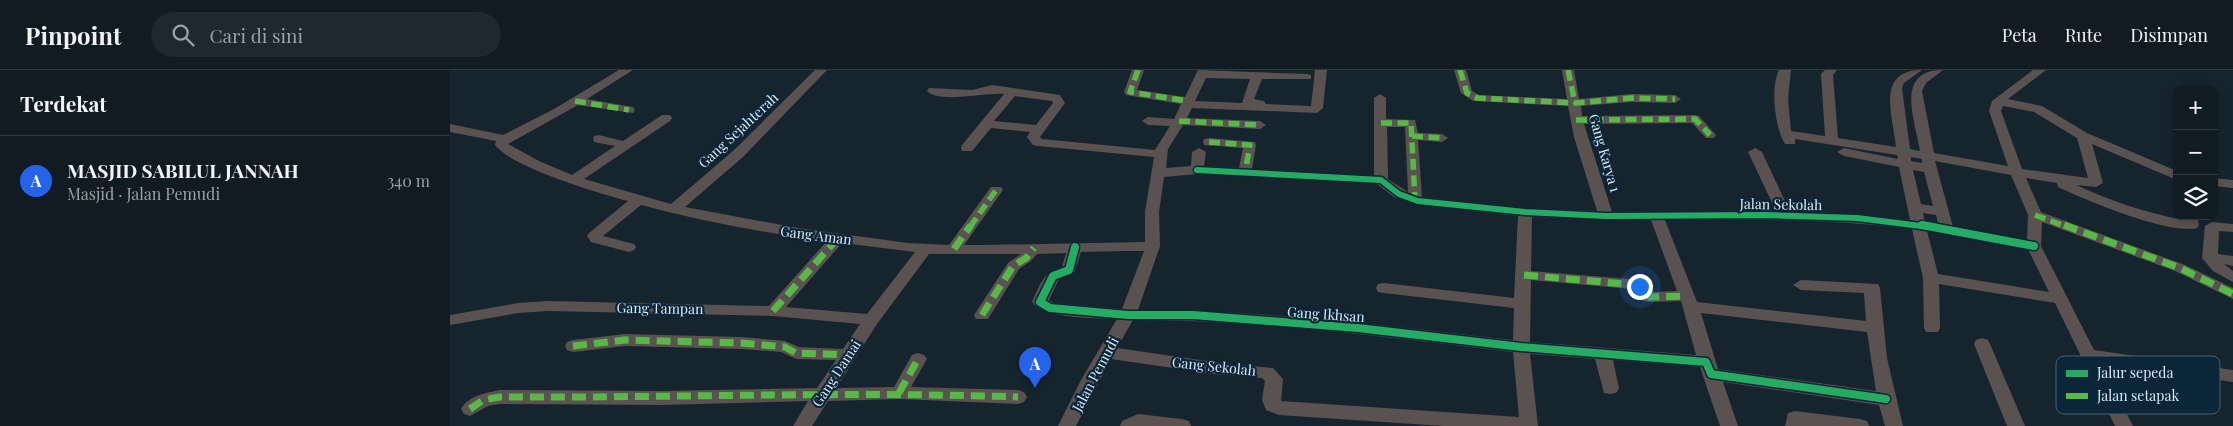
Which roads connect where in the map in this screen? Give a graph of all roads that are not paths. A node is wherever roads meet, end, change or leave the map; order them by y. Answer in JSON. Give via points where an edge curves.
{"nodes":[{"id":1,"x":627,"y":70,"type":"edge"},
{"id":2,"x":821,"y":70,"type":"edge"},
{"id":3,"x":1135,"y":70,"type":"edge"},
{"id":4,"x":1322,"y":70,"type":"edge"},
{"id":5,"x":1460,"y":70,"type":"edge"},
{"id":6,"x":1568,"y":70,"type":"edge"},
{"id":7,"x":1786,"y":70,"type":"edge"},
{"id":8,"x":1831,"y":70,"type":"edge"},
{"id":9,"x":1916,"y":70,"type":"edge"},
{"id":10,"x":1938,"y":70,"type":"edge"},
{"id":11,"x":2040,"y":70,"type":"edge"},
{"id":12,"x":1203,"y":72,"type":"edge"},
{"id":13,"x":1257,"y":77,"type":"junction"},
{"id":14,"x":1307,"y":77,"type":"dead end"},
{"id":15,"x":1900,"y":81,"type":"junction"},
{"id":16,"x":1917,"y":85,"type":"junction"},
{"id":17,"x":933,"y":91,"type":"dead end"},
{"id":18,"x":1012,"y":92,"type":"junction"},
{"id":19,"x":1380,"y":98,"type":"dead end"},
{"id":20,"x":1676,"y":99,"type":"dead end"},
{"id":21,"x":575,"y":101,"type":"junction"},
{"id":22,"x":1998,"y":101,"type":"junction"},
{"id":23,"x":1188,"y":102,"type":"junction"},
{"id":24,"x":1575,"y":103,"type":"junction"},
{"id":25,"x":1304,"y":106,"type":"dead end"},
{"id":26,"x":629,"y":110,"type":"dead end"},
{"id":27,"x":666,"y":118,"type":"dead end"},
{"id":28,"x":1576,"y":120,"type":"junction"},
{"id":29,"x":1148,"y":121,"type":"dead end"},
{"id":30,"x":1178,"y":122,"type":"junction"},
{"id":31,"x":1381,"y":123,"type":"junction"},
{"id":32,"x":988,"y":124,"type":"junction"},
{"id":33,"x":1260,"y":125,"type":"dead end"},
{"id":34,"x":450,"y":128,"type":"edge"},
{"id":35,"x":1039,"y":129,"type":"junction"},
{"id":36,"x":1785,"y":134,"type":"junction"},
{"id":37,"x":1710,"y":135,"type":"dead end"},
{"id":38,"x":1412,"y":136,"type":"junction"},
{"id":39,"x":2083,"y":136,"type":"junction"},
{"id":40,"x":1442,"y":138,"type":"dead end"},
{"id":41,"x":505,"y":139,"type":"junction"},
{"id":42,"x":599,"y":139,"type":"dead end"},
{"id":43,"x":1832,"y":141,"type":"junction"},
{"id":44,"x":625,"y":145,"type":"junction"},
{"id":45,"x":967,"y":148,"type":"dead end"},
{"id":46,"x":1756,"y":152,"type":"dead end"},
{"id":47,"x":1161,"y":154,"type":"junction"},
{"id":48,"x":1905,"y":158,"type":"junction"},
{"id":49,"x":1929,"y":162,"type":"junction"},
{"id":50,"x":1197,"y":170,"type":"junction"},
{"id":51,"x":1158,"y":173,"type":"junction"},
{"id":52,"x":1245,"y":173,"type":"junction"},
{"id":53,"x":2016,"y":173,"type":"junction"},
{"id":54,"x":2175,"y":175,"type":"edge"},
{"id":55,"x":2045,"y":178,"type":"junction"},
{"id":56,"x":1381,"y":180,"type":"junction"},
{"id":57,"x":572,"y":181,"type":"junction"},
{"id":58,"x":2218,"y":182,"type":"edge"},
{"id":59,"x":2233,"y":184,"type":"edge"},
{"id":60,"x":996,"y":190,"type":"dead end"},
{"id":61,"x":638,"y":200,"type":"junction"},
{"id":62,"x":1415,"y":200,"type":"junction"},
{"id":63,"x":1915,"y":207,"type":"junction"},
{"id":64,"x":673,"y":210,"type":"junction"},
{"id":65,"x":2033,"y":210,"type":"junction"},
{"id":66,"x":1525,"y":212,"type":"junction"},
{"id":67,"x":1943,"y":212,"type":"junction"},
{"id":68,"x":1606,"y":216,"type":"junction"},
{"id":69,"x":1785,"y":216,"type":"junction"},
{"id":70,"x":1657,"y":217,"type":"junction"},
{"id":71,"x":2191,"y":220,"type":"edge"},
{"id":72,"x":1919,"y":225,"type":"junction"},
{"id":73,"x":2233,"y":228,"type":"edge"},
{"id":74,"x":1947,"y":230,"type":"junction"},
{"id":75,"x":838,"y":238,"type":"junction"},
{"id":76,"x":1153,"y":246,"type":"junction"},
{"id":77,"x":2034,"y":246,"type":"junction"},
{"id":78,"x":629,"y":247,"type":"dead end"},
{"id":79,"x":1075,"y":247,"type":"junction"},
{"id":80,"x":925,"y":248,"type":"junction"},
{"id":81,"x":1034,"y":248,"type":"junction"},
{"id":82,"x":954,"y":249,"type":"junction"},
{"id":83,"x":2210,"y":258,"type":"junction"},
{"id":84,"x":2233,"y":261,"type":"edge"},
{"id":85,"x":1524,"y":275,"type":"junction"},
{"id":86,"x":2233,"y":277,"type":"edge"},
{"id":87,"x":1931,"y":278,"type":"junction"},
{"id":88,"x":1801,"y":285,"type":"dead end"},
{"id":89,"x":1384,"y":288,"type":"dead end"},
{"id":90,"x":2233,"y":294,"type":"edge"},
{"id":91,"x":2060,"y":299,"type":"junction"},
{"id":92,"x":1688,"y":301,"type":"junction"},
{"id":93,"x":1523,"y":304,"type":"junction"},
{"id":94,"x":773,"y":312,"type":"junction"},
{"id":95,"x":1128,"y":315,"type":"junction"},
{"id":96,"x":982,"y":316,"type":"dead end"},
{"id":97,"x":450,"y":320,"type":"edge"},
{"id":98,"x":871,"y":320,"type":"junction"},
{"id":99,"x":1874,"y":327,"type":"junction"},
{"id":100,"x":1932,"y":328,"type":"dead end"},
{"id":101,"x":1982,"y":344,"type":"dead end"},
{"id":102,"x":573,"y":346,"type":"dead end"},
{"id":103,"x":1521,"y":347,"type":"junction"},
{"id":104,"x":1106,"y":352,"type":"junction"},
{"id":105,"x":1604,"y":354,"type":"junction"},
{"id":106,"x":848,"y":355,"type":"junction"},
{"id":107,"x":2089,"y":355,"type":"joint"},
{"id":108,"x":2096,"y":356,"type":"edge"},
{"id":109,"x":918,"y":359,"type":"dead end"},
{"id":110,"x":1709,"y":368,"type":"junction"},
{"id":111,"x":2220,"y":374,"type":"edge"},
{"id":112,"x":2233,"y":376,"type":"edge"},
{"id":113,"x":1610,"y":388,"type":"dead end"},
{"id":114,"x":899,"y":393,"type":"junction"},
{"id":115,"x":821,"y":394,"type":"junction"},
{"id":116,"x":1018,"y":398,"type":"dead end"},
{"id":117,"x":1886,"y":399,"type":"junction"},
{"id":118,"x":470,"y":409,"type":"dead end"},
{"id":119,"x":2118,"y":414,"type":"edge"},
{"id":120,"x":1529,"y":425,"type":"edge"},
{"id":121,"x":802,"y":426,"type":"edge"},
{"id":122,"x":1068,"y":426,"type":"edge"},
{"id":123,"x":1129,"y":426,"type":"edge"},
{"id":124,"x":1182,"y":426,"type":"edge"},
{"id":125,"x":1729,"y":426,"type":"edge"},
{"id":126,"x":1794,"y":426,"type":"edge"},
{"id":127,"x":1860,"y":426,"type":"edge"},
{"id":128,"x":1894,"y":426,"type":"edge"},
{"id":129,"x":2016,"y":426,"type":"edge"},
{"id":130,"x":2124,"y":426,"type":"edge"}],
"edges":[{"from":1,"to":21,"type":"street"},
{"from":2,"to":64,"type":"street","name":"Gang Sejahterah","via":[[738,154]]},
{"from":3,"to":23,"type":"street","via":[[1130,92]]},
{"from":4,"to":23,"type":"street","via":[[1317,108],[1313,110]]},
{"from":5,"to":24,"type":"street","via":[[1467,93],[1473,97]]},
{"from":6,"to":24,"type":"street","name":"Gang Karya 1"},
{"from":7,"to":36,"type":"street","via":[[1782,91]]},
{"from":8,"to":43,"type":"street","via":[[1827,74]]},
{"from":9,"to":15,"type":"street"},
{"from":10,"to":16,"type":"street"},
{"from":11,"to":22,"type":"street"},
{"from":12,"to":13,"type":"street"},
{"from":12,"to":23,"type":"street","name":"Jalan Pemudi"},
{"from":13,"to":14,"type":"street"},
{"from":13,"to":25,"type":"street","via":[[1247,100],[1249,103]]},
{"from":15,"to":16,"type":"street"},
{"from":15,"to":48,"type":"street","via":[[1896,88]]},
{"from":16,"to":49,"type":"street"},
{"from":17,"to":18,"type":"street","via":[[972,94],[992,89]]},
{"from":18,"to":32,"type":"street","via":[[986,122]]},
{"from":18,"to":35,"type":"street","via":[[1056,98],[1058,101]]},
{"from":19,"to":31,"type":"street"},
{"from":20,"to":24,"type":"street","via":[[1630,98]]},
{"from":21,"to":26,"type":"street"},
{"from":21,"to":41,"type":"street"},
{"from":22,"to":39,"type":"street","via":[[2038,108]]},
{"from":22,"to":53,"type":"street","via":[[1995,112]]},
{"from":23,"to":30,"type":"street","name":"Jalan Pemudi"},
{"from":24,"to":28,"type":"street","name":"Gang Karya 1"},
{"from":27,"to":44,"type":"street"},
{"from":28,"to":37,"type":"street","via":[[1696,119]]},
{"from":28,"to":68,"type":"street","name":"Gang Karya 1"},
{"from":29,"to":30,"type":"street"},
{"from":30,"to":33,"type":"street"},
{"from":30,"to":47,"type":"street","name":"Jalan Pemudi"},
{"from":31,"to":38,"type":"street","via":[[1412,123]]},
{"from":31,"to":56,"type":"street"},
{"from":32,"to":35,"type":"street"},
{"from":32,"to":45,"type":"street"},
{"from":34,"to":41,"type":"street"},
{"from":35,"to":47,"type":"street","via":[[1033,137],[1038,142]]},
{"from":36,"to":43,"type":"street"},
{"from":36,"to":48,"type":"street","via":[[1796,143]]},
{"from":38,"to":40,"type":"street"},
{"from":38,"to":62,"type":"street"},
{"from":39,"to":54,"type":"street"},
{"from":39,"to":55,"type":"street","via":[[2097,182]]},
{"from":41,"to":57,"type":"street","name":"Gang Aman","via":[[501,145],[526,161]]},
{"from":42,"to":44,"type":"street"},
{"from":43,"to":48,"type":"street"},
{"from":44,"to":57,"type":"street"},
{"from":46,"to":69,"type":"street"},
{"from":47,"to":51,"type":"street","name":"Jalan Pemudi"},
{"from":48,"to":49,"type":"street"},
{"from":48,"to":63,"type":"street"},
{"from":49,"to":53,"type":"street"},
{"from":49,"to":67,"type":"street"},
{"from":50,"to":51,"type":"street"},
{"from":50,"to":52,"type":"street"},
{"from":50,"to":52,"type":"street","via":[[1204,147],[1250,145]]},
{"from":51,"to":76,"type":"street","name":"Jalan Pemudi","via":[[1152,212]]},
{"from":52,"to":56,"type":"street"},
{"from":53,"to":55,"type":"street"},
{"from":53,"to":65,"type":"street"},
{"from":55,"to":65,"type":"street"},
{"from":55,"to":71,"type":"street","via":[[2110,206],[2146,217],[2186,225],[2192,225]]},
{"from":56,"to":62,"type":"street","name":"Jalan Sekolah","via":[[1399,194]]},
{"from":57,"to":61,"type":"street","name":"Gang Aman"},
{"from":58,"to":59,"type":"street"},
{"from":60,"to":82,"type":"street"},
{"from":61,"to":64,"type":"street","name":"Gang Aman"},
{"from":61,"to":78,"type":"street","via":[[594,236]]},
{"from":62,"to":66,"type":"street","name":"Jalan Sekolah"},
{"from":63,"to":67,"type":"street"},
{"from":63,"to":72,"type":"street"},
{"from":64,"to":75,"type":"street","name":"Gang Aman","via":[[736,224]]},
{"from":65,"to":77,"type":"street"},
{"from":65,"to":90,"type":"street","via":[[2180,268]]},
{"from":66,"to":68,"type":"street","name":"Jalan Sekolah"},
{"from":66,"to":85,"type":"street"},
{"from":67,"to":74,"type":"street"},
{"from":68,"to":70,"type":"street","name":"Jalan Sekolah"},
{"from":69,"to":70,"type":"street","name":"Jalan Sekolah"},
{"from":69,"to":72,"type":"street","name":"Jalan Sekolah","via":[[1858,218]]},
{"from":70,"to":92,"type":"street"},
{"from":72,"to":74,"type":"street","name":"Jalan Sekolah"},
{"from":72,"to":87,"type":"street"},
{"from":73,"to":83,"type":"street","via":[[2212,226]]},
{"from":74,"to":77,"type":"street","name":"Jalan Sekolah"},
{"from":75,"to":80,"type":"street","name":"Gang Aman"},
{"from":75,"to":94,"type":"street"},
{"from":76,"to":79,"type":"street","name":"Gang Aman"},
{"from":76,"to":95,"type":"street","name":"Jalan Pemudi"},
{"from":77,"to":91,"type":"street"},
{"from":79,"to":81,"type":"street","name":"Gang Aman"},
{"from":79,"to":95,"type":"street","name":"Gang Ikhsan","via":[[1069,270],[1053,276],[1040,302],[1050,308]]},
{"from":80,"to":82,"type":"street","name":"Gang Aman"},
{"from":80,"to":98,"type":"street","name":"Gang Damai"},
{"from":81,"to":82,"type":"street","name":"Gang Aman"},
{"from":81,"to":96,"type":"street","via":[[1013,266]]},
{"from":83,"to":84,"type":"street"},
{"from":83,"to":86,"type":"street","via":[[2218,269]]},
{"from":85,"to":92,"type":"street","via":[[1636,285],[1650,297]]},
{"from":85,"to":93,"type":"street"},
{"from":87,"to":91,"type":"street"},
{"from":87,"to":100,"type":"street"},
{"from":88,"to":99,"type":"street","via":[[1872,288]]},
{"from":89,"to":93,"type":"street"},
{"from":91,"to":107,"type":"street"},
{"from":92,"to":99,"type":"street"},
{"from":92,"to":110,"type":"street"},
{"from":93,"to":103,"type":"street"},
{"from":94,"to":97,"type":"street","name":"Gang Tampan","via":[[548,306]]},
{"from":94,"to":98,"type":"street","name":"Gang Tampan"},
{"from":95,"to":103,"type":"street","name":"Gang Ikhsan","via":[[1193,316],[1358,328]]},
{"from":95,"to":104,"type":"street","name":"Jalan Pemudi"},
{"from":98,"to":106,"type":"street","name":"Gang Damai"},
{"from":99,"to":117,"type":"street"},
{"from":101,"to":129,"type":"street"},
{"from":102,"to":106,"type":"street","via":[[625,340],[742,343],[785,347],[796,353]]},
{"from":103,"to":105,"type":"street","name":"Gang Ikhsan"},
{"from":103,"to":120,"type":"street"},
{"from":104,"to":120,"type":"street","name":"Gang Sekolah","via":[[1214,368],[1267,372],[1274,379],[1270,400],[1278,408]]},
{"from":104,"to":122,"type":"street","name":"Jalan Pemudi"},
{"from":105,"to":110,"type":"street","name":"Gang Ikhsan"},
{"from":105,"to":113,"type":"street"},
{"from":106,"to":115,"type":"street","name":"Gang Damai"},
{"from":107,"to":108,"type":"street"},
{"from":109,"to":114,"type":"street"},
{"from":110,"to":117,"type":"street","name":"Gang Ikhsan"},
{"from":110,"to":125,"type":"street"},
{"from":111,"to":112,"type":"street"},
{"from":114,"to":115,"type":"street"},
{"from":114,"to":116,"type":"street"},
{"from":115,"to":118,"type":"street","via":[[500,398],[484,400]]},
{"from":115,"to":121,"type":"street","name":"Gang Damai"},
{"from":117,"to":128,"type":"street"},
{"from":119,"to":130,"type":"street"},
{"from":123,"to":124,"type":"street","via":[[1138,421]]},
{"from":126,"to":127,"type":"street","via":[[1795,418]]}]}
